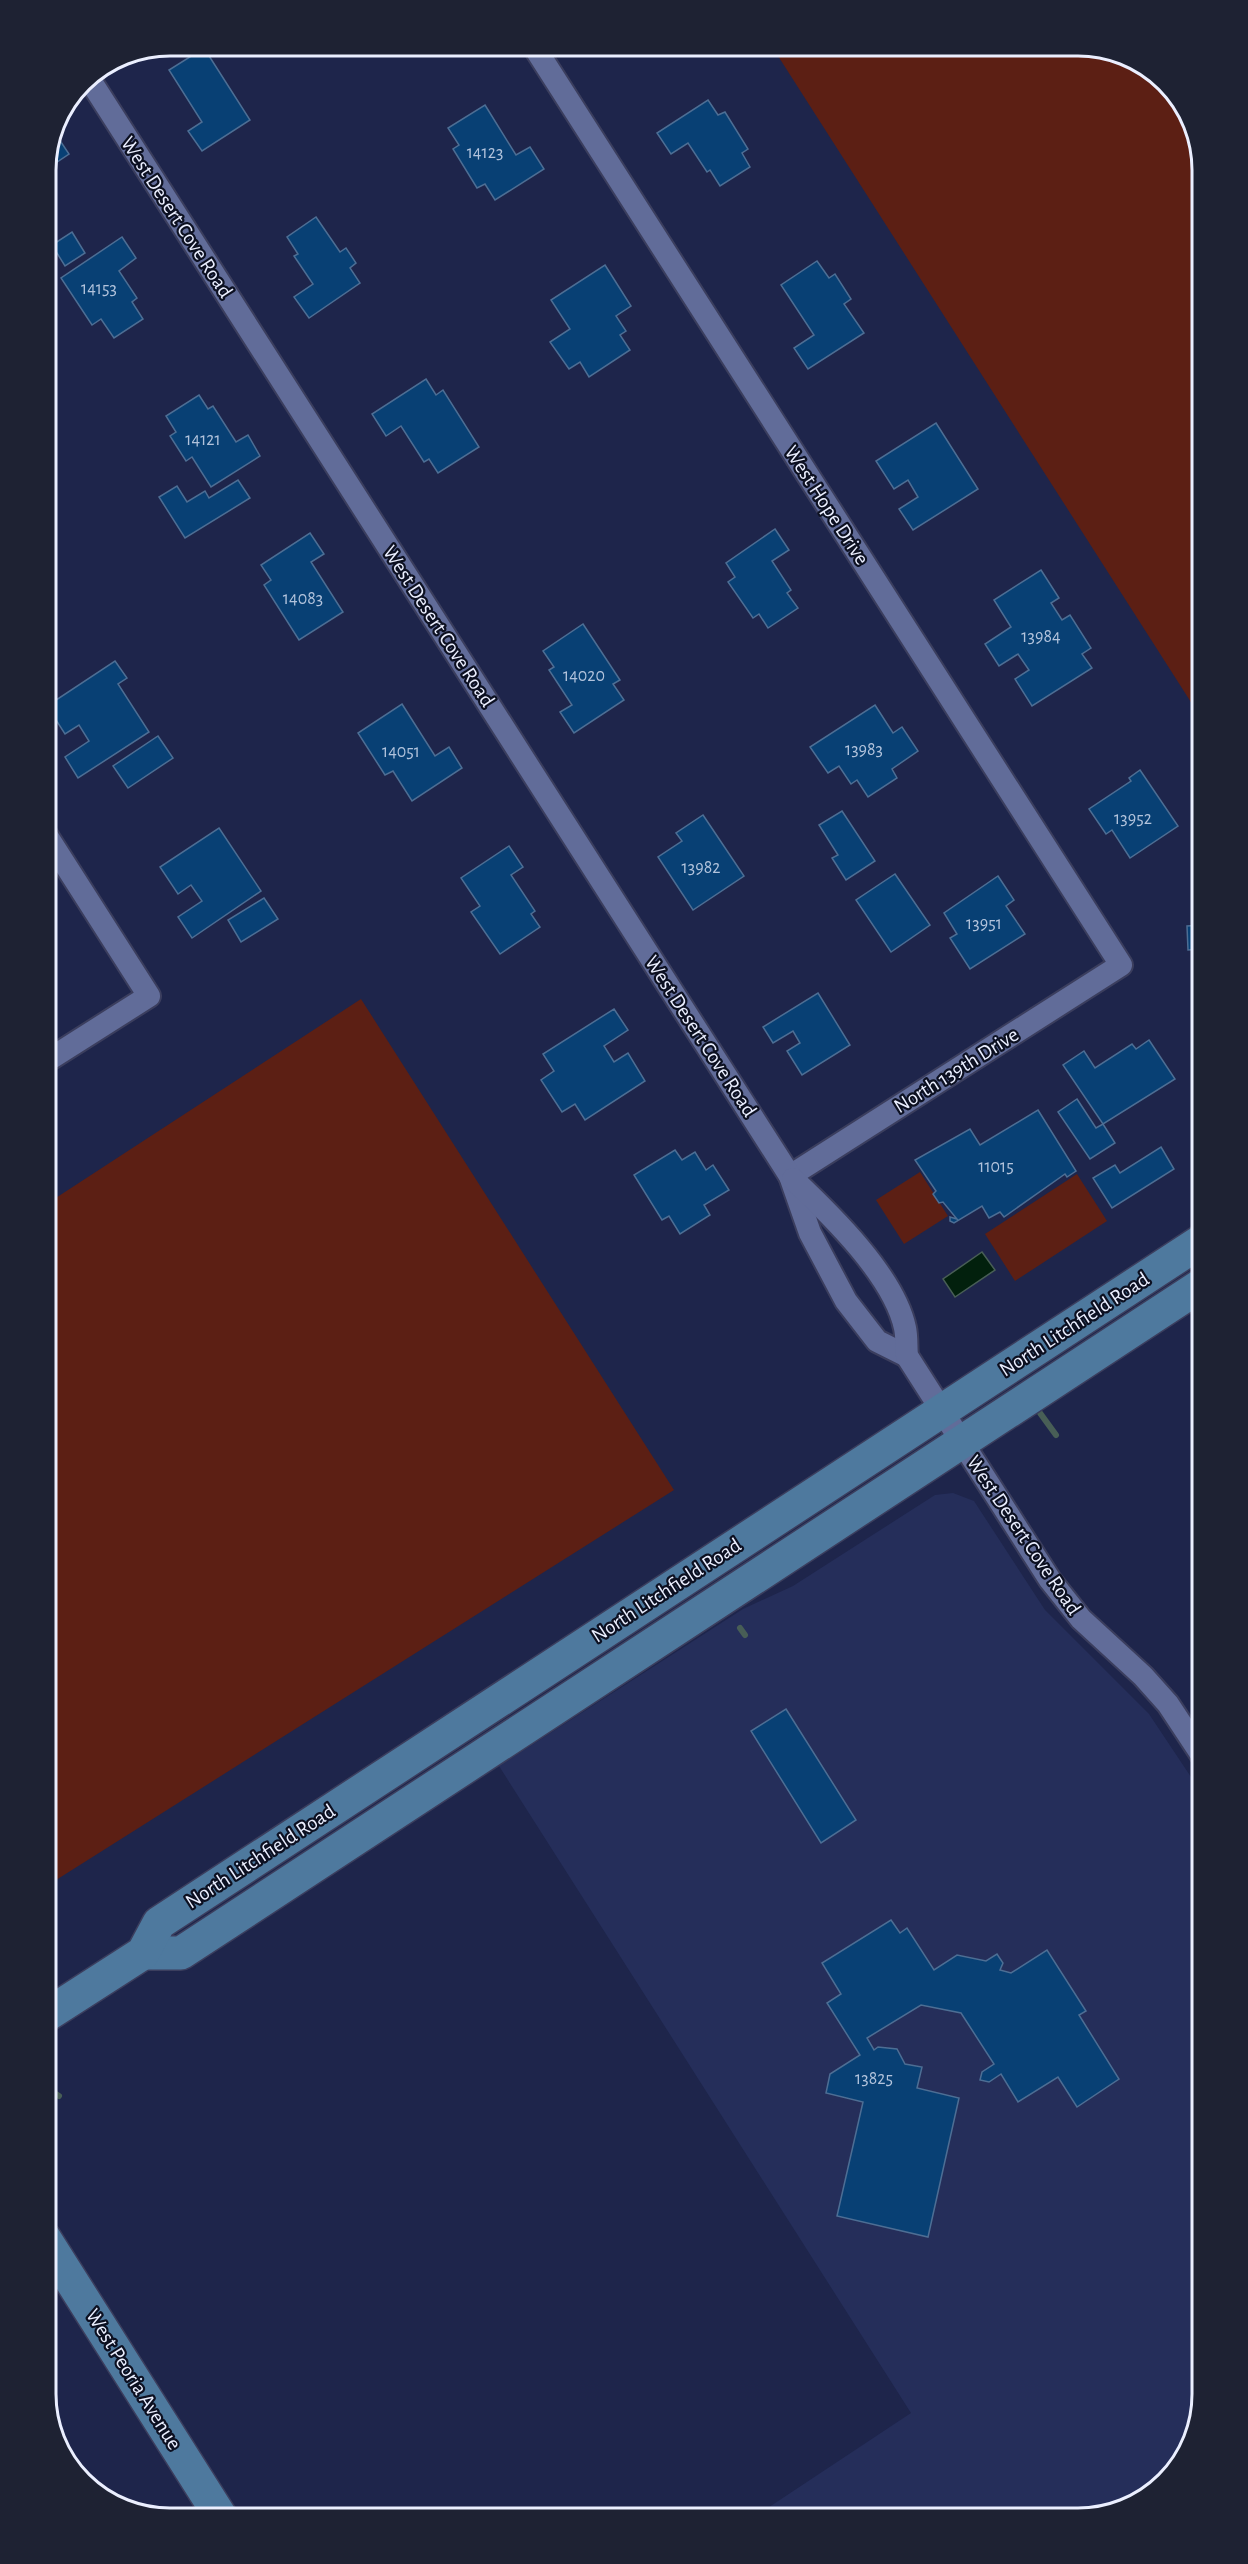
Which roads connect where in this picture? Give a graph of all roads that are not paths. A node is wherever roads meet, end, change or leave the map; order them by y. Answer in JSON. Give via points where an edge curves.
{"nodes":[{"id":1,"x":540,"y":56,"type":"edge"},
{"id":2,"x":93,"y":85,"type":"edge"},
{"id":3,"x":56,"y":850,"type":"edge"},
{"id":4,"x":1121,"y":965,"type":"joint"},
{"id":5,"x":56,"y":1055,"type":"edge"},
{"id":6,"x":790,"y":1176,"type":"junction"},
{"id":7,"x":1192,"y":1247,"type":"edge"},
{"id":8,"x":1192,"y":1291,"type":"edge"},
{"id":9,"x":907,"y":1356,"type":"junction"},
{"id":10,"x":942,"y":1411,"type":"junction"},
{"id":11,"x":961,"y":1442,"type":"junction"},
{"id":12,"x":678,"y":1582,"type":"junction"},
{"id":13,"x":604,"y":1677,"type":"junction"},
{"id":14,"x":1192,"y":1740,"type":"edge"},
{"id":15,"x":143,"y":1953,"type":"junction"},
{"id":16,"x":56,"y":2009,"type":"edge"},
{"id":17,"x":56,"y":2256,"type":"edge"},
{"id":18,"x":215,"y":2508,"type":"edge"}],
"edges":[{"from":1,"to":4,"type":"street","name":"West Hope Drive"},
{"from":2,"to":6,"type":"street","name":"West Desert Cove Road"},
{"from":3,"to":5,"type":"street","via":[[149,996]]},
{"from":4,"to":6,"type":"street","name":"North 139th Drive"},
{"from":6,"to":9,"type":"street","name":"West Desert Cove Road","via":[[836,1219],[894,1299],[905,1328]]},
{"from":6,"to":9,"type":"street","name":"West Desert Cove Road","via":[[810,1233],[846,1301],[877,1341]]},
{"from":7,"to":10,"type":"main road","name":"North Litchfield Road"},
{"from":8,"to":11,"type":"main road","name":"North Litchfield Road"},
{"from":9,"to":10,"type":"street","name":"West Desert Cove Road"},
{"from":10,"to":11,"type":"street","name":"West Desert Cove Road"},
{"from":10,"to":12,"type":"main road","name":"North Litchfield Road"},
{"from":11,"to":13,"type":"main road","name":"North Litchfield Road"},
{"from":11,"to":14,"type":"street","name":"West Desert Cove Road","via":[[1060,1593],[1081,1619],[1143,1676]]},
{"from":12,"to":13,"type":"main road","via":[[669,1607],[608,1650],[602,1663]]},
{"from":12,"to":15,"type":"main road","name":"North Litchfield Road","via":[[159,1923]]},
{"from":13,"to":15,"type":"main road","name":"North Litchfield Road","via":[[181,1953]]},
{"from":15,"to":16,"type":"main road","name":"North Litchfield Road"},
{"from":17,"to":18,"type":"main road","name":"West Peoria Avenue"}]}
